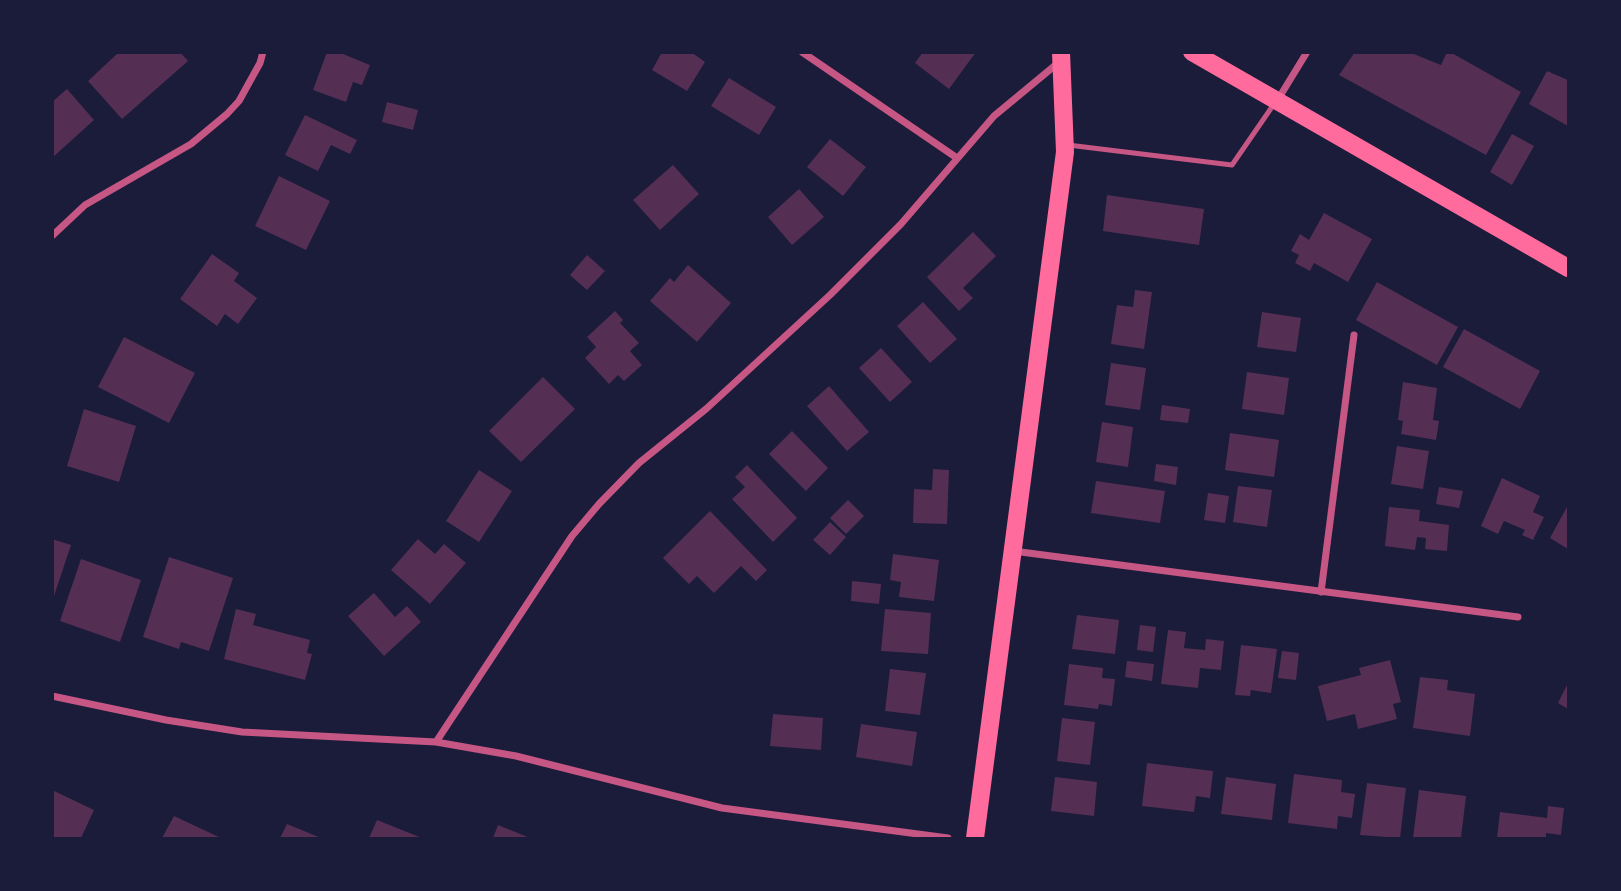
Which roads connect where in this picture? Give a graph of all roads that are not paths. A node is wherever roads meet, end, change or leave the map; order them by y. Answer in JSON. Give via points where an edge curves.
{"nodes":[{"id":1,"x":263,"y":52,"type":"edge"},
{"id":2,"x":802,"y":52,"type":"edge"},
{"id":3,"x":1192,"y":52,"type":"edge"},
{"id":4,"x":1307,"y":52,"type":"edge"},
{"id":5,"x":1061,"y":57,"type":"edge"},
{"id":6,"x":1276,"y":102,"type":"junction"},
{"id":7,"x":1064,"y":145,"type":"junction"},
{"id":8,"x":957,"y":158,"type":"junction"},
{"id":9,"x":52,"y":236,"type":"edge"},
{"id":10,"x":1569,"y":268,"type":"edge"},
{"id":11,"x":1354,"y":335,"type":"dead end"},
{"id":12,"x":1013,"y":551,"type":"junction"},
{"id":13,"x":1321,"y":592,"type":"junction"},
{"id":14,"x":1518,"y":617,"type":"dead end"},
{"id":15,"x":52,"y":696,"type":"edge"},
{"id":16,"x":436,"y":742,"type":"junction"},
{"id":17,"x":948,"y":838,"type":"edge"},
{"id":18,"x":975,"y":838,"type":"edge"}],
"edges":[{"from":1,"to":9,"type":"street","via":[[239,101],[227,114],[191,144],[85,205]]},
{"from":2,"to":8,"type":"street"},
{"from":3,"to":6,"type":"main road"},
{"from":4,"to":6,"type":"street"},
{"from":5,"to":7,"type":"main road"},
{"from":5,"to":8,"type":"street","via":[[995,116]]},
{"from":6,"to":7,"type":"lane","via":[[1232,165]]},
{"from":6,"to":10,"type":"main road"},
{"from":7,"to":12,"type":"main road"},
{"from":8,"to":16,"type":"street","via":[[901,224],[830,295],[706,409],[639,463],[599,504],[572,536]]},
{"from":11,"to":13,"type":"street"},
{"from":12,"to":13,"type":"street"},
{"from":12,"to":18,"type":"main road"},
{"from":13,"to":14,"type":"street"},
{"from":15,"to":16,"type":"street","via":[[242,732]]},
{"from":16,"to":17,"type":"street","via":[[516,756],[722,808]]}]}
